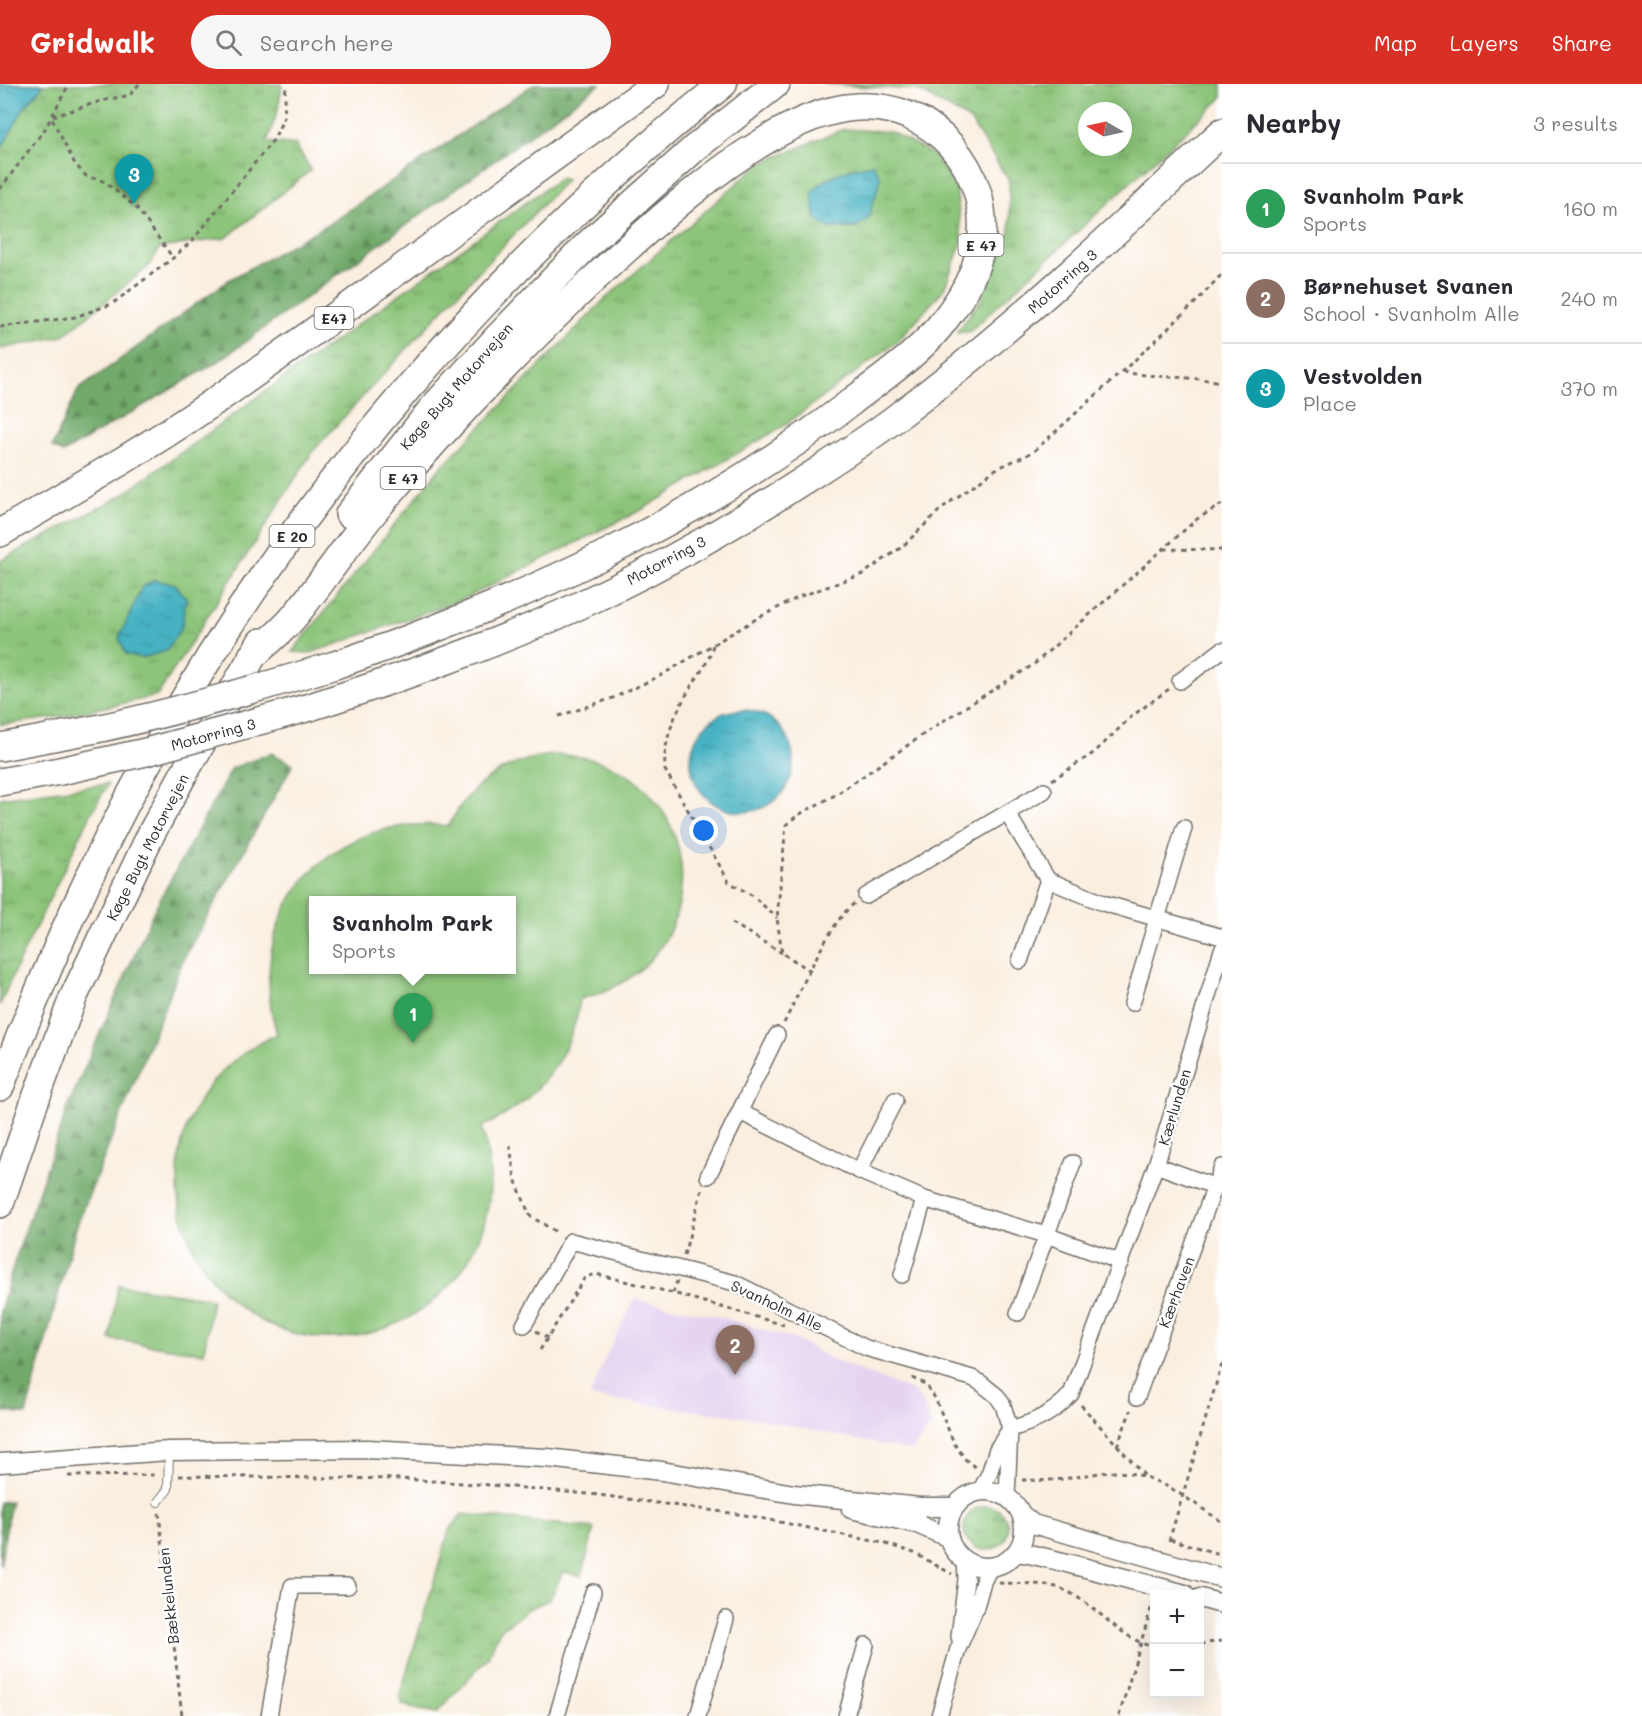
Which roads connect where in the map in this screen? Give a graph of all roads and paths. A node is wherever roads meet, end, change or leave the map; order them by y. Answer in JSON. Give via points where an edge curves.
{"nodes":[{"id":1,"x":69,"y":84,"type":"edge"},
{"id":2,"x":139,"y":84,"type":"edge"},
{"id":3,"x":286,"y":84,"type":"edge"},
{"id":4,"x":656,"y":84,"type":"edge"},
{"id":5,"x":723,"y":84,"type":"edge"},
{"id":6,"x":776,"y":84,"type":"edge"},
{"id":7,"x":51,"y":117,"type":"junction"},
{"id":8,"x":1222,"y":132,"type":"edge"},
{"id":9,"x":0,"y":189,"type":"edge"},
{"id":10,"x":173,"y":258,"type":"junction"},
{"id":11,"x":1222,"y":274,"type":"edge"},
{"id":12,"x":0,"y":327,"type":"edge"},
{"id":13,"x":1122,"y":372,"type":"junction"},
{"id":14,"x":1222,"y":382,"type":"edge"},
{"id":15,"x":1222,"y":504,"type":"edge"},
{"id":16,"x":0,"y":532,"type":"edge"},
{"id":17,"x":1163,"y":549,"type":"junction"},
{"id":18,"x":1222,"y":550,"type":"edge"},
{"id":19,"x":713,"y":645,"type":"junction"},
{"id":20,"x":1222,"y":650,"type":"edge"},
{"id":21,"x":252,"y":656,"type":"junction"},
{"id":22,"x":1180,"y":681,"type":"joint"},
{"id":23,"x":559,"y":716,"type":"dead end"},
{"id":24,"x":0,"y":747,"type":"edge"},
{"id":25,"x":0,"y":782,"type":"edge"},
{"id":26,"x":1044,"y":791,"type":"joint"},
{"id":27,"x":1007,"y":813,"type":"junction"},
{"id":28,"x":1184,"y":828,"type":"dead end"},
{"id":29,"x":1048,"y":880,"type":"junction"},
{"id":30,"x":866,"y":896,"type":"joint"},
{"id":31,"x":777,"y":918,"type":"junction"},
{"id":32,"x":1158,"y":918,"type":"junction"},
{"id":33,"x":732,"y":923,"type":"dead end"},
{"id":34,"x":1222,"y":937,"type":"edge"},
{"id":35,"x":1222,"y":950,"type":"edge"},
{"id":36,"x":782,"y":953,"type":"junction"},
{"id":37,"x":1020,"y":961,"type":"dead end"},
{"id":38,"x":811,"y":971,"type":"junction"},
{"id":39,"x":1132,"y":1004,"type":"dead end"},
{"id":40,"x":777,"y":1035,"type":"joint"},
{"id":41,"x":0,"y":1087,"type":"edge"},
{"id":42,"x":895,"y":1100,"type":"dead end"},
{"id":43,"x":740,"y":1112,"type":"junction"},
{"id":44,"x":510,"y":1145,"type":"dead end"},
{"id":45,"x":1073,"y":1163,"type":"dead end"},
{"id":46,"x":1156,"y":1165,"type":"junction"},
{"id":47,"x":1222,"y":1167,"type":"edge"},
{"id":48,"x":859,"y":1172,"type":"junction"},
{"id":49,"x":708,"y":1176,"type":"joint"},
{"id":50,"x":1216,"y":1187,"type":"junction"},
{"id":51,"x":924,"y":1199,"type":"junction"},
{"id":52,"x":0,"y":1204,"type":"edge"},
{"id":53,"x":1046,"y":1235,"type":"junction"},
{"id":54,"x":571,"y":1241,"type":"junction"},
{"id":55,"x":1121,"y":1262,"type":"junction"},
{"id":56,"x":680,"y":1269,"type":"junction"},
{"id":57,"x":902,"y":1275,"type":"dead end"},
{"id":58,"x":674,"y":1293,"type":"junction"},
{"id":59,"x":1018,"y":1313,"type":"dead end"},
{"id":60,"x":524,"y":1325,"type":"dead end"},
{"id":61,"x":784,"y":1325,"type":"dead end"},
{"id":62,"x":540,"y":1350,"type":"dead end"},
{"id":63,"x":1222,"y":1364,"type":"edge"},
{"id":64,"x":907,"y":1375,"type":"dead end"},
{"id":65,"x":1071,"y":1394,"type":"junction"},
{"id":66,"x":1137,"y":1397,"type":"joint"},
{"id":67,"x":1010,"y":1429,"type":"junction"},
{"id":68,"x":1117,"y":1446,"type":"junction"},
{"id":69,"x":169,"y":1451,"type":"junction"},
{"id":70,"x":5,"y":1463,"type":"edge"},
{"id":71,"x":989,"y":1474,"type":"junction"},
{"id":72,"x":156,"y":1475,"type":"junction"},
{"id":73,"x":169,"y":1475,"type":"junction"},
{"id":74,"x":65,"y":1476,"type":"dead end"},
{"id":75,"x":1146,"y":1477,"type":"junction"},
{"id":76,"x":1007,"y":1488,"type":"junction"},
{"id":77,"x":980,"y":1491,"type":"junction"},
{"id":78,"x":794,"y":1494,"type":"junction"},
{"id":79,"x":1183,"y":1496,"type":"junction"},
{"id":80,"x":158,"y":1502,"type":"junction"},
{"id":81,"x":955,"y":1507,"type":"junction"},
{"id":82,"x":1021,"y":1515,"type":"junction"},
{"id":83,"x":1222,"y":1522,"type":"edge"},
{"id":84,"x":950,"y":1538,"type":"junction"},
{"id":85,"x":1015,"y":1553,"type":"junction"},
{"id":86,"x":1222,"y":1555,"type":"edge"},
{"id":87,"x":965,"y":1560,"type":"junction"},
{"id":88,"x":987,"y":1574,"type":"junction"},
{"id":89,"x":1222,"y":1578,"type":"edge"},
{"id":90,"x":966,"y":1579,"type":"junction"},
{"id":91,"x":348,"y":1586,"type":"dead end"},
{"id":92,"x":1170,"y":1590,"type":"edge"},
{"id":93,"x":593,"y":1592,"type":"dead end"},
{"id":94,"x":1204,"y":1599,"type":"edge"},
{"id":95,"x":1222,"y":1605,"type":"edge"},
{"id":96,"x":1150,"y":1608,"type":"edge"},
{"id":97,"x":726,"y":1619,"type":"dead end"},
{"id":98,"x":1222,"y":1641,"type":"edge"},
{"id":99,"x":1140,"y":1642,"type":"junction"},
{"id":100,"x":1204,"y":1643,"type":"edge"},
{"id":101,"x":866,"y":1645,"type":"dead end"},
{"id":102,"x":1150,"y":1645,"type":"edge"},
{"id":103,"x":958,"y":1649,"type":"junction"},
{"id":104,"x":182,"y":1716,"type":"edge"},
{"id":105,"x":269,"y":1716,"type":"edge"},
{"id":106,"x":556,"y":1716,"type":"edge"},
{"id":107,"x":698,"y":1716,"type":"edge"},
{"id":108,"x":846,"y":1716,"type":"edge"},
{"id":109,"x":939,"y":1716,"type":"edge"},
{"id":110,"x":1119,"y":1716,"type":"edge"}],
"edges":[{"from":1,"to":7,"type":"path"},
{"from":2,"to":7,"type":"path","via":[[130,95]]},
{"from":3,"to":10,"type":"path","via":[[284,117],[273,139],[193,240]]},
{"from":4,"to":16,"type":"highway","number":"E47","via":[[209,405]]},
{"from":5,"to":41,"type":"highway","number":"E 20","via":[[559,227],[476,311],[320,496],[265,574],[152,754],[71,914]]},
{"from":6,"to":21,"type":"highway","name":"Køge Bugt Motorvejen","number":"E 20","via":[[696,147],[596,237],[431,410],[347,516],[276,615]]},
{"from":7,"to":9,"type":"path"},
{"from":7,"to":10,"type":"path","via":[[75,164],[86,176],[103,181],[136,207]]},
{"from":8,"to":25,"type":"highway","name":"Motorring 3","bridge":true,"via":[[1062,281],[899,416],[757,511],[654,568],[576,607],[395,680],[146,752]]},
{"from":10,"to":12,"type":"path","via":[[112,304],[75,317]]},
{"from":11,"to":13,"type":"path"},
{"from":13,"to":14,"type":"path"},
{"from":13,"to":19,"type":"path","via":[[1033,452],[996,469],[863,574],[801,596]]},
{"from":15,"to":17,"type":"path","via":[[1197,519]]},
{"from":17,"to":18,"type":"path"},
{"from":17,"to":31,"type":"path","via":[[1033,665],[786,825]]},
{"from":19,"to":23,"type":"path","via":[[613,698]]},
{"from":19,"to":31,"type":"path","via":[[670,726],[665,770],[729,882],[753,896]]},
{"from":20,"to":22,"type":"street"},
{"from":21,"to":24,"type":"highway","number":"E 47","bridge":true,"via":[[290,622],[374,512],[498,373],[655,223],[709,179],[803,120],[861,106],[895,110],[927,124],[968,167],[978,191],[981,244],[974,273],[942,324],[915,351],[812,432],[730,486],[652,531],[537,588],[335,665],[159,716]]},
{"from":21,"to":52,"type":"highway","name":"Køge Bugt Motorvejen","number":"E 20","via":[[152,832],[73,998]]},
{"from":22,"to":26,"type":"path","via":[[1132,716],[1095,752],[1047,784]]},
{"from":26,"to":27,"type":"street"},
{"from":27,"to":29,"type":"street"},
{"from":27,"to":30,"type":"street"},
{"from":28,"to":32,"type":"street"},
{"from":29,"to":32,"type":"street","via":[[1103,903]]},
{"from":29,"to":37,"type":"street"},
{"from":30,"to":38,"type":"path","via":[[846,909]]},
{"from":31,"to":36,"type":"path"},
{"from":32,"to":34,"type":"street"},
{"from":32,"to":39,"type":"street"},
{"from":33,"to":36,"type":"path"},
{"from":35,"to":46,"type":"street","name":"Kærlunden"},
{"from":36,"to":38,"type":"path"},
{"from":38,"to":40,"type":"path"},
{"from":40,"to":43,"type":"street"},
{"from":42,"to":48,"type":"street"},
{"from":43,"to":48,"type":"street"},
{"from":43,"to":49,"type":"street"},
{"from":44,"to":54,"type":"path","via":[[515,1179],[530,1215]]},
{"from":45,"to":53,"type":"street"},
{"from":46,"to":50,"type":"street"},
{"from":46,"to":55,"type":"street","name":"Kærlunden"},
{"from":47,"to":50,"type":"street","name":"Kærhaven"},
{"from":48,"to":51,"type":"street"},
{"from":49,"to":56,"type":"path"},
{"from":50,"to":66,"type":"street","name":"Kærhaven"},
{"from":51,"to":53,"type":"street"},
{"from":51,"to":57,"type":"street"},
{"from":53,"to":55,"type":"street"},
{"from":53,"to":59,"type":"street"},
{"from":54,"to":56,"type":"street","name":"Svanholm Alle"},
{"from":54,"to":60,"type":"street"},
{"from":55,"to":65,"type":"street","name":"Kærlunden"},
{"from":56,"to":58,"type":"path"},
{"from":56,"to":67,"type":"street","name":"Svanholm Alle","via":[[735,1283],[866,1348],[972,1378],[997,1396]]},
{"from":58,"to":61,"type":"path"},
{"from":58,"to":62,"type":"path","via":[[596,1274],[585,1277]]},
{"from":63,"to":79,"type":"path"},
{"from":64,"to":71,"type":"path","via":[[925,1384],[935,1398],[965,1459]]},
{"from":65,"to":67,"type":"street","name":"Kærlunden","via":[[1046,1417]]},
{"from":65,"to":68,"type":"path"},
{"from":66,"to":68,"type":"path"},
{"from":67,"to":71,"type":"street","via":[[997,1449]]},
{"from":67,"to":76,"type":"street","name":"Svanholm Alle"},
{"from":68,"to":75,"type":"path"},
{"from":69,"to":70,"type":"street"},
{"from":69,"to":73,"type":"lane"},
{"from":69,"to":78,"type":"street","via":[[367,1449],[547,1458],[662,1471]]},
{"from":71,"to":77,"type":"street"},
{"from":72,"to":73,"type":"path"},
{"from":72,"to":74,"type":"path"},
{"from":72,"to":80,"type":"path","name":"Bækkelunden"},
{"from":73,"to":80,"type":"lane","via":[[168,1489]]},
{"from":73,"to":90,"type":"path","via":[[402,1479],[611,1496],[745,1515],[895,1546]]},
{"from":75,"to":76,"type":"path","via":[[1112,1472]]},
{"from":75,"to":79,"type":"path"},
{"from":76,"to":77,"type":"street","via":[[999,1493]]},
{"from":76,"to":82,"type":"street"},
{"from":77,"to":81,"type":"street"},
{"from":78,"to":81,"type":"street"},
{"from":78,"to":84,"type":"street","via":[[917,1524]]},
{"from":79,"to":83,"type":"path"},
{"from":79,"to":86,"type":"path","via":[[1170,1540]]},
{"from":80,"to":104,"type":"path","name":"Bækkelunden"},
{"from":81,"to":84,"type":"street","via":[[949,1522]]},
{"from":82,"to":85,"type":"street","via":[[1024,1534]]},
{"from":82,"to":89,"type":"street","via":[[1034,1524]]},
{"from":84,"to":87,"type":"street"},
{"from":85,"to":88,"type":"street"},
{"from":85,"to":92,"type":"street"},
{"from":87,"to":88,"type":"street"},
{"from":87,"to":90,"type":"street"},
{"from":88,"to":99,"type":"path","via":[[1062,1588]]},
{"from":88,"to":103,"type":"street"},
{"from":90,"to":103,"type":"street"},
{"from":91,"to":105,"type":"street","via":[[292,1586]]},
{"from":93,"to":106,"type":"street"},
{"from":94,"to":95,"type":"street"},
{"from":96,"to":99,"type":"path"},
{"from":97,"to":107,"type":"street"},
{"from":98,"to":100,"type":"path"},
{"from":99,"to":102,"type":"path"},
{"from":99,"to":110,"type":"path"},
{"from":101,"to":108,"type":"street"},
{"from":103,"to":109,"type":"street"}]}
